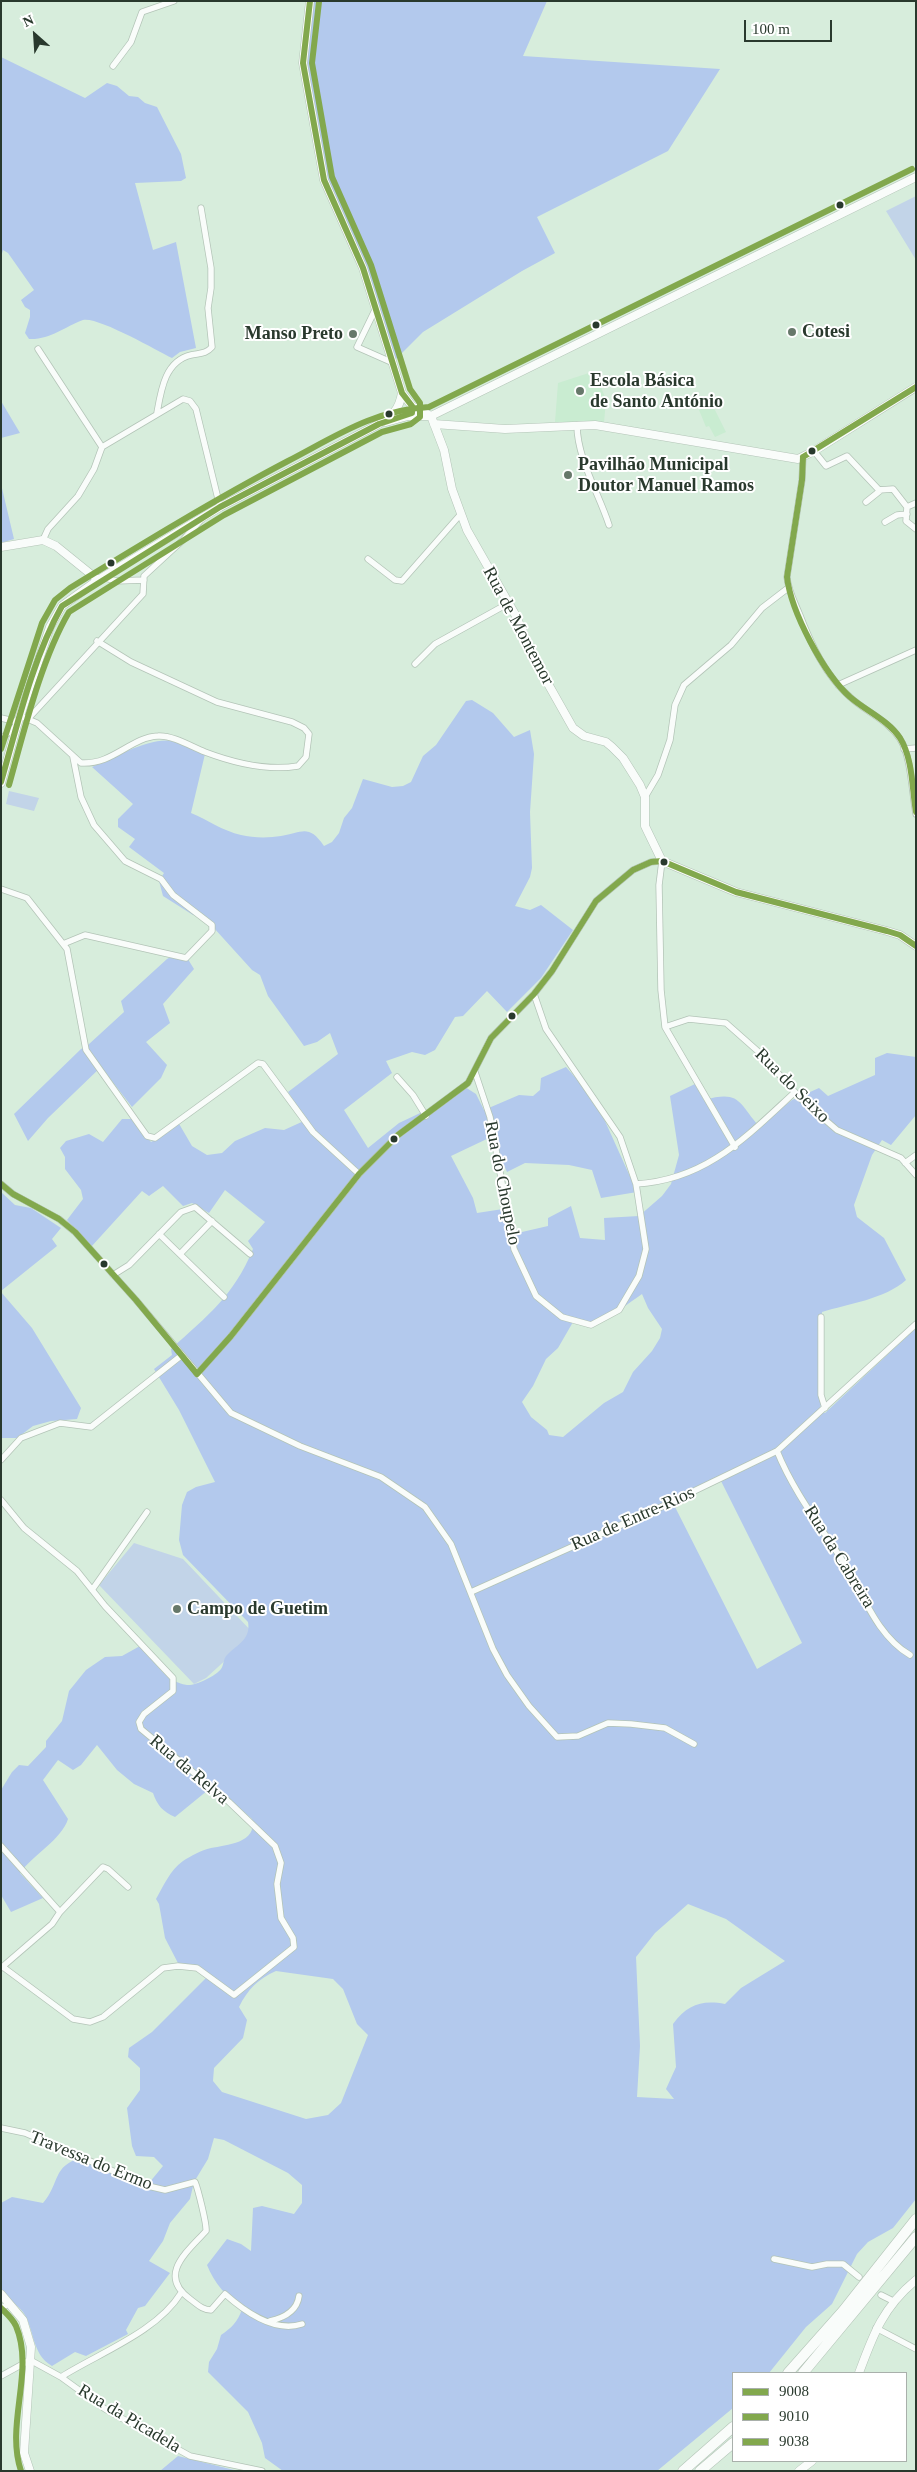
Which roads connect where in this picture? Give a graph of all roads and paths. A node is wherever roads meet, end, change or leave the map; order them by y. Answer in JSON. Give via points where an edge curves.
{"nodes":[{"id":1,"x":174,"y":1,"type":"edge"},
{"id":2,"x":310,"y":1,"type":"edge"},
{"id":3,"x":113,"y":66,"type":"dead end"},
{"id":4,"x":916,"y":178,"type":"edge"},
{"id":5,"x":201,"y":208,"type":"dead end"},
{"id":6,"x":375,"y":310,"type":"junction"},
{"id":7,"x":38,"y":349,"type":"dead end"},
{"id":8,"x":391,"y":362,"type":"junction"},
{"id":9,"x":916,"y":387,"type":"edge"},
{"id":10,"x":402,"y":393,"type":"junction"},
{"id":11,"x":411,"y":404,"type":"junction"},
{"id":12,"x":399,"y":407,"type":"junction"},
{"id":13,"x":157,"y":412,"type":"junction"},
{"id":14,"x":407,"y":416,"type":"junction"},
{"id":15,"x":430,"y":416,"type":"junction"},
{"id":16,"x":379,"y":424,"type":"junction"},
{"id":17,"x":434,"y":424,"type":"junction"},
{"id":18,"x":577,"y":425,"type":"junction"},
{"id":19,"x":102,"y":447,"type":"junction"},
{"id":20,"x":814,"y":451,"type":"junction"},
{"id":21,"x":803,"y":457,"type":"junction"},
{"id":22,"x":881,"y":490,"type":"junction"},
{"id":23,"x":866,"y":502,"type":"dead end"},
{"id":24,"x":916,"y":503,"type":"edge"},
{"id":25,"x":220,"y":507,"type":"junction"},
{"id":26,"x":907,"y":511,"type":"junction"},
{"id":27,"x":460,"y":515,"type":"junction"},
{"id":28,"x":201,"y":518,"type":"junction"},
{"id":29,"x":885,"y":522,"type":"dead end"},
{"id":30,"x":609,"y":525,"type":"dead end"},
{"id":31,"x":916,"y":529,"type":"edge"},
{"id":32,"x":43,"y":540,"type":"junction"},
{"id":33,"x":1,"y":547,"type":"edge"},
{"id":34,"x":368,"y":559,"type":"dead end"},
{"id":35,"x":100,"y":579,"type":"junction"},
{"id":36,"x":144,"y":580,"type":"junction"},
{"id":37,"x":788,"y":588,"type":"junction"},
{"id":38,"x":509,"y":603,"type":"junction"},
{"id":39,"x":97,"y":641,"type":"junction"},
{"id":40,"x":916,"y":650,"type":"edge"},
{"id":41,"x":414,"y":664,"type":"dead end"},
{"id":42,"x":838,"y":685,"type":"junction"},
{"id":43,"x":1,"y":718,"type":"edge"},
{"id":44,"x":21,"y":720,"type":"junction"},
{"id":45,"x":1,"y":739,"type":"edge"},
{"id":46,"x":916,"y":748,"type":"edge"},
{"id":47,"x":904,"y":749,"type":"junction"},
{"id":48,"x":73,"y":756,"type":"junction"},
{"id":49,"x":1,"y":781,"type":"edge"},
{"id":50,"x":645,"y":797,"type":"junction"},
{"id":51,"x":916,"y":814,"type":"edge"},
{"id":52,"x":662,"y":861,"type":"junction"},
{"id":53,"x":1,"y":889,"type":"edge"},
{"id":54,"x":63,"y":944,"type":"junction"},
{"id":55,"x":916,"y":946,"type":"edge"},
{"id":56,"x":534,"y":994,"type":"junction"},
{"id":57,"x":665,"y":1027,"type":"junction"},
{"id":58,"x":475,"y":1072,"type":"junction"},
{"id":59,"x":397,"y":1077,"type":"dead end"},
{"id":60,"x":795,"y":1092,"type":"junction"},
{"id":61,"x":426,"y":1116,"type":"junction"},
{"id":62,"x":735,"y":1147,"type":"junction"},
{"id":63,"x":916,"y":1155,"type":"edge"},
{"id":64,"x":905,"y":1163,"type":"junction"},
{"id":65,"x":359,"y":1174,"type":"junction"},
{"id":66,"x":916,"y":1175,"type":"edge"},
{"id":67,"x":1,"y":1184,"type":"edge"},
{"id":68,"x":636,"y":1184,"type":"junction"},
{"id":69,"x":212,"y":1222,"type":"junction"},
{"id":70,"x":159,"y":1234,"type":"junction"},
{"id":71,"x":180,"y":1254,"type":"junction"},
{"id":72,"x":250,"y":1254,"type":"dead end"},
{"id":73,"x":113,"y":1275,"type":"junction"},
{"id":74,"x":224,"y":1297,"type":"dead end"},
{"id":75,"x":820,"y":1317,"type":"dead end"},
{"id":76,"x":916,"y":1324,"type":"edge"},
{"id":77,"x":182,"y":1354,"type":"junction"},
{"id":78,"x":197,"y":1374,"type":"junction"},
{"id":79,"x":825,"y":1408,"type":"junction"},
{"id":80,"x":777,"y":1451,"type":"junction"},
{"id":81,"x":1,"y":1460,"type":"edge"},
{"id":82,"x":1,"y":1500,"type":"edge"},
{"id":83,"x":147,"y":1512,"type":"dead end"},
{"id":84,"x":92,"y":1590,"type":"junction"},
{"id":85,"x":471,"y":1592,"type":"junction"},
{"id":86,"x":910,"y":1656,"type":"dead end"},
{"id":87,"x":694,"y":1744,"type":"dead end"},
{"id":88,"x":1,"y":1846,"type":"edge"},
{"id":89,"x":128,"y":1888,"type":"dead end"},
{"id":90,"x":60,"y":1912,"type":"junction"},
{"id":91,"x":2,"y":1967,"type":"edge"},
{"id":92,"x":1,"y":2128,"type":"edge"},
{"id":93,"x":916,"y":2219,"type":"edge"},
{"id":94,"x":916,"y":2237,"type":"edge"},
{"id":95,"x":774,"y":2259,"type":"dead end"},
{"id":96,"x":859,"y":2277,"type":"dead end"},
{"id":97,"x":916,"y":2280,"type":"edge"},
{"id":98,"x":181,"y":2293,"type":"junction"},
{"id":99,"x":1,"y":2294,"type":"edge"},
{"id":100,"x":881,"y":2295,"type":"dead end"},
{"id":101,"x":299,"y":2296,"type":"dead end"},
{"id":102,"x":893,"y":2301,"type":"junction"},
{"id":103,"x":9,"y":2303,"type":"junction"},
{"id":104,"x":1,"y":2309,"type":"edge"},
{"id":105,"x":270,"y":2322,"type":"junction"},
{"id":106,"x":302,"y":2324,"type":"dead end"},
{"id":107,"x":876,"y":2328,"type":"junction"},
{"id":108,"x":916,"y":2349,"type":"edge"},
{"id":109,"x":30,"y":2360,"type":"junction"},
{"id":110,"x":789,"y":2372,"type":"edge"},
{"id":111,"x":804,"y":2372,"type":"edge"},
{"id":112,"x":859,"y":2372,"type":"edge"},
{"id":113,"x":1,"y":2376,"type":"edge"},
{"id":114,"x":61,"y":2377,"type":"junction"},
{"id":115,"x":732,"y":2429,"type":"edge"},
{"id":116,"x":732,"y":2444,"type":"edge"},
{"id":117,"x":811,"y":2462,"type":"edge"},
{"id":118,"x":30,"y":2471,"type":"edge"},
{"id":119,"x":262,"y":2471,"type":"edge"},
{"id":120,"x":683,"y":2471,"type":"edge"},
{"id":121,"x":700,"y":2471,"type":"edge"},
{"id":122,"x":799,"y":2471,"type":"edge"}],
"edges":[{"from":1,"to":3,"type":"street","via":[[142,12],[131,42]]},
{"from":2,"to":6,"type":"main road","via":[[303,62],[324,180],[363,268]]},
{"from":4,"to":15,"type":"main road"},
{"from":5,"to":13,"type":"street","via":[[211,268],[208,308],[212,347],[207,352],[181,358],[171,367]]},
{"from":6,"to":8,"type":"main road"},
{"from":6,"to":8,"type":"street","via":[[357,347]]},
{"from":7,"to":19,"type":"street"},
{"from":8,"to":10,"type":"main road"},
{"from":9,"to":20,"type":"main road"},
{"from":10,"to":11,"type":"main road"},
{"from":10,"to":12,"type":"main road"},
{"from":11,"to":12,"type":"main road","via":[[403,402]]},
{"from":11,"to":14,"type":"main road","via":[[412,413]]},
{"from":11,"to":15,"type":"main road"},
{"from":12,"to":14,"type":"main road","via":[[400,413]]},
{"from":12,"to":16,"type":"main road"},
{"from":13,"to":19,"type":"street","via":[[140,426]]},
{"from":13,"to":25,"type":"street","via":[[183,399],[190,401],[196,409]]},
{"from":14,"to":15,"type":"main road"},
{"from":14,"to":16,"type":"main road"},
{"from":15,"to":17,"type":"main road","name":"Rua de Montemor"},
{"from":16,"to":25,"type":"main road"},
{"from":17,"to":18,"type":"main road","via":[[505,429]]},
{"from":17,"to":27,"type":"main road","name":"Rua de Montemor"},
{"from":18,"to":21,"type":"main road","via":[[614,428],[792,459]]},
{"from":18,"to":30,"type":"street","via":[[580,445]]},
{"from":19,"to":32,"type":"street","via":[[78,496]]},
{"from":20,"to":21,"type":"main road"},
{"from":20,"to":22,"type":"street","via":[[826,466],[847,456]]},
{"from":21,"to":37,"type":"street"},
{"from":22,"to":23,"type":"street"},
{"from":22,"to":26,"type":"street","via":[[893,489]]},
{"from":24,"to":26,"type":"street"},
{"from":25,"to":28,"type":"main road"},
{"from":26,"to":29,"type":"street"},
{"from":26,"to":31,"type":"street","via":[[906,521]]},
{"from":27,"to":34,"type":"street","via":[[402,581],[394,580]]},
{"from":27,"to":38,"type":"main road","name":"Rua de Montemor"},
{"from":28,"to":35,"type":"main road"},
{"from":28,"to":36,"type":"street","via":[[183,540],[144,576]]},
{"from":32,"to":33,"type":"main road"},
{"from":32,"to":35,"type":"main road"},
{"from":35,"to":36,"type":"street"},
{"from":35,"to":44,"type":"main road","via":[[70,599],[55,616]]},
{"from":36,"to":39,"type":"street","via":[[143,594]]},
{"from":37,"to":42,"type":"street","via":[[810,642]]},
{"from":37,"to":50,"type":"street","via":[[762,608],[730,645],[684,685],[675,705],[667,749],[658,775]]},
{"from":38,"to":41,"type":"street","via":[[434,644]]},
{"from":38,"to":50,"type":"main road","name":"Rua de Montemor","via":[[534,659],[573,728],[579,734],[606,742],[616,750]]},
{"from":39,"to":44,"type":"street"},
{"from":39,"to":48,"type":"street","via":[[131,662],[217,702],[304,728],[309,734],[306,757],[298,766],[282,769],[216,756],[159,736],[141,740],[92,764],[80,763]]},
{"from":40,"to":42,"type":"street"},
{"from":42,"to":47,"type":"street","via":[[851,699],[882,720],[901,739]]},
{"from":43,"to":44,"type":"street"},
{"from":44,"to":45,"type":"street"},
{"from":44,"to":48,"type":"street","via":[[37,723]]},
{"from":44,"to":49,"type":"main road"},
{"from":46,"to":47,"type":"street"},
{"from":47,"to":51,"type":"street"},
{"from":48,"to":54,"type":"street","via":[[81,797],[94,825],[125,861],[161,879],[173,895],[212,925],[212,931],[186,958],[85,935]]},
{"from":50,"to":52,"type":"main road","via":[[645,826]]},
{"from":52,"to":55,"type":"main road","via":[[736,892],[887,931]]},
{"from":52,"to":56,"type":"street","via":[[633,870],[596,901]]},
{"from":52,"to":57,"type":"street","via":[[659,885],[660,990]]},
{"from":53,"to":54,"type":"street","via":[[27,898]]},
{"from":54,"to":65,"type":"street","via":[[67,949],[86,1050],[147,1136],[155,1138],[258,1063],[263,1064],[313,1132]]},
{"from":56,"to":58,"type":"street","via":[[491,1038]]},
{"from":56,"to":68,"type":"street","name":"Rua do Choupelo","via":[[546,1030],[620,1137]]},
{"from":57,"to":60,"type":"street","name":"Rua do Seixo","via":[[689,1019],[726,1023],[761,1054]]},
{"from":57,"to":62,"type":"street"},
{"from":58,"to":61,"type":"street","via":[[468,1083]]},
{"from":58,"to":68,"type":"street","name":"Rua do Choupelo","via":[[490,1117],[514,1249],[536,1296],[562,1317],[591,1325],[619,1310],[639,1276],[646,1249]]},
{"from":59,"to":61,"type":"street"},
{"from":60,"to":62,"type":"street"},
{"from":60,"to":64,"type":"street","name":"Rua do Seixo","via":[[837,1130],[866,1141]]},
{"from":61,"to":65,"type":"street","via":[[377,1154]]},
{"from":62,"to":68,"type":"street","via":[[699,1170],[659,1183]]},
{"from":63,"to":64,"type":"street"},
{"from":64,"to":66,"type":"street","name":"Rua do Seixo"},
{"from":65,"to":78,"type":"street","via":[[232,1336]]},
{"from":67,"to":73,"type":"street","via":[[59,1219]]},
{"from":69,"to":70,"type":"street","via":[[195,1207],[181,1212]]},
{"from":69,"to":71,"type":"street"},
{"from":69,"to":72,"type":"street"},
{"from":70,"to":71,"type":"street"},
{"from":70,"to":73,"type":"street","via":[[129,1265]]},
{"from":71,"to":74,"type":"street"},
{"from":73,"to":77,"type":"street"},
{"from":75,"to":79,"type":"street","via":[[821,1395]]},
{"from":76,"to":79,"type":"street","name":"Rua de Entre-Rios"},
{"from":77,"to":78,"type":"street"},
{"from":77,"to":81,"type":"street","via":[[91,1427],[60,1423],[21,1438]]},
{"from":78,"to":85,"type":"street","via":[[232,1413],[300,1446],[380,1478],[425,1507],[451,1544]]},
{"from":79,"to":80,"type":"street","name":"Rua de Entre-Rios"},
{"from":80,"to":85,"type":"street","name":"Rua de Entre-Rios","via":[[660,1508]]},
{"from":80,"to":86,"type":"street","name":"Rua da Cabreira","via":[[823,1534],[886,1635]]},
{"from":82,"to":84,"type":"street","via":[[24,1528],[77,1571]]},
{"from":83,"to":84,"type":"street"},
{"from":84,"to":91,"type":"street","name":"Rua da Relva","via":[[173,1678],[173,1691],[144,1714],[139,1722],[142,1729],[275,1846],[281,1863],[277,1884],[281,1918],[293,1938],[294,1947],[234,1996],[197,1968],[163,1968],[103,2017],[90,2022],[73,2019]]},
{"from":85,"to":87,"type":"street","via":[[492,1649],[507,1675],[557,1737],[578,1736],[608,1723],[631,1724],[666,1728]]},
{"from":88,"to":90,"type":"street"},
{"from":89,"to":90,"type":"street","via":[[103,1867]]},
{"from":90,"to":91,"type":"street","via":[[52,1924]]},
{"from":92,"to":98,"type":"street","name":"Travessa do Ermo","via":[[25,2133],[148,2186],[165,2190],[195,2182],[207,2226],[177,2263],[175,2270]]},
{"from":93,"to":110,"type":"highway"},
{"from":94,"to":111,"type":"highway"},
{"from":95,"to":96,"type":"street","via":[[812,2267],[843,2264]]},
{"from":97,"to":102,"type":"main road"},
{"from":98,"to":105,"type":"street","via":[[204,2310],[210,2310],[225,2294],[243,2310]]},
{"from":98,"to":114,"type":"street","via":[[160,2317]]},
{"from":99,"to":103,"type":"main road"},
{"from":100,"to":102,"type":"street"},
{"from":101,"to":105,"type":"street","via":[[291,2312]]},
{"from":102,"to":107,"type":"main road"},
{"from":103,"to":104,"type":"street"},
{"from":103,"to":109,"type":"main road","via":[[23,2320],[30,2342]]},
{"from":105,"to":106,"type":"street","via":[[291,2328]]},
{"from":107,"to":108,"type":"street"},
{"from":107,"to":112,"type":"main road"},
{"from":109,"to":113,"type":"street"},
{"from":109,"to":114,"type":"street","name":"Rua da Picadela"},
{"from":109,"to":118,"type":"main road","via":[[24,2452]]},
{"from":114,"to":119,"type":"street","name":"Rua da Picadela","via":[[105,2409],[190,2456]]},
{"from":115,"to":120,"type":"highway"},
{"from":116,"to":121,"type":"highway"},
{"from":117,"to":122,"type":"main road"}]}
